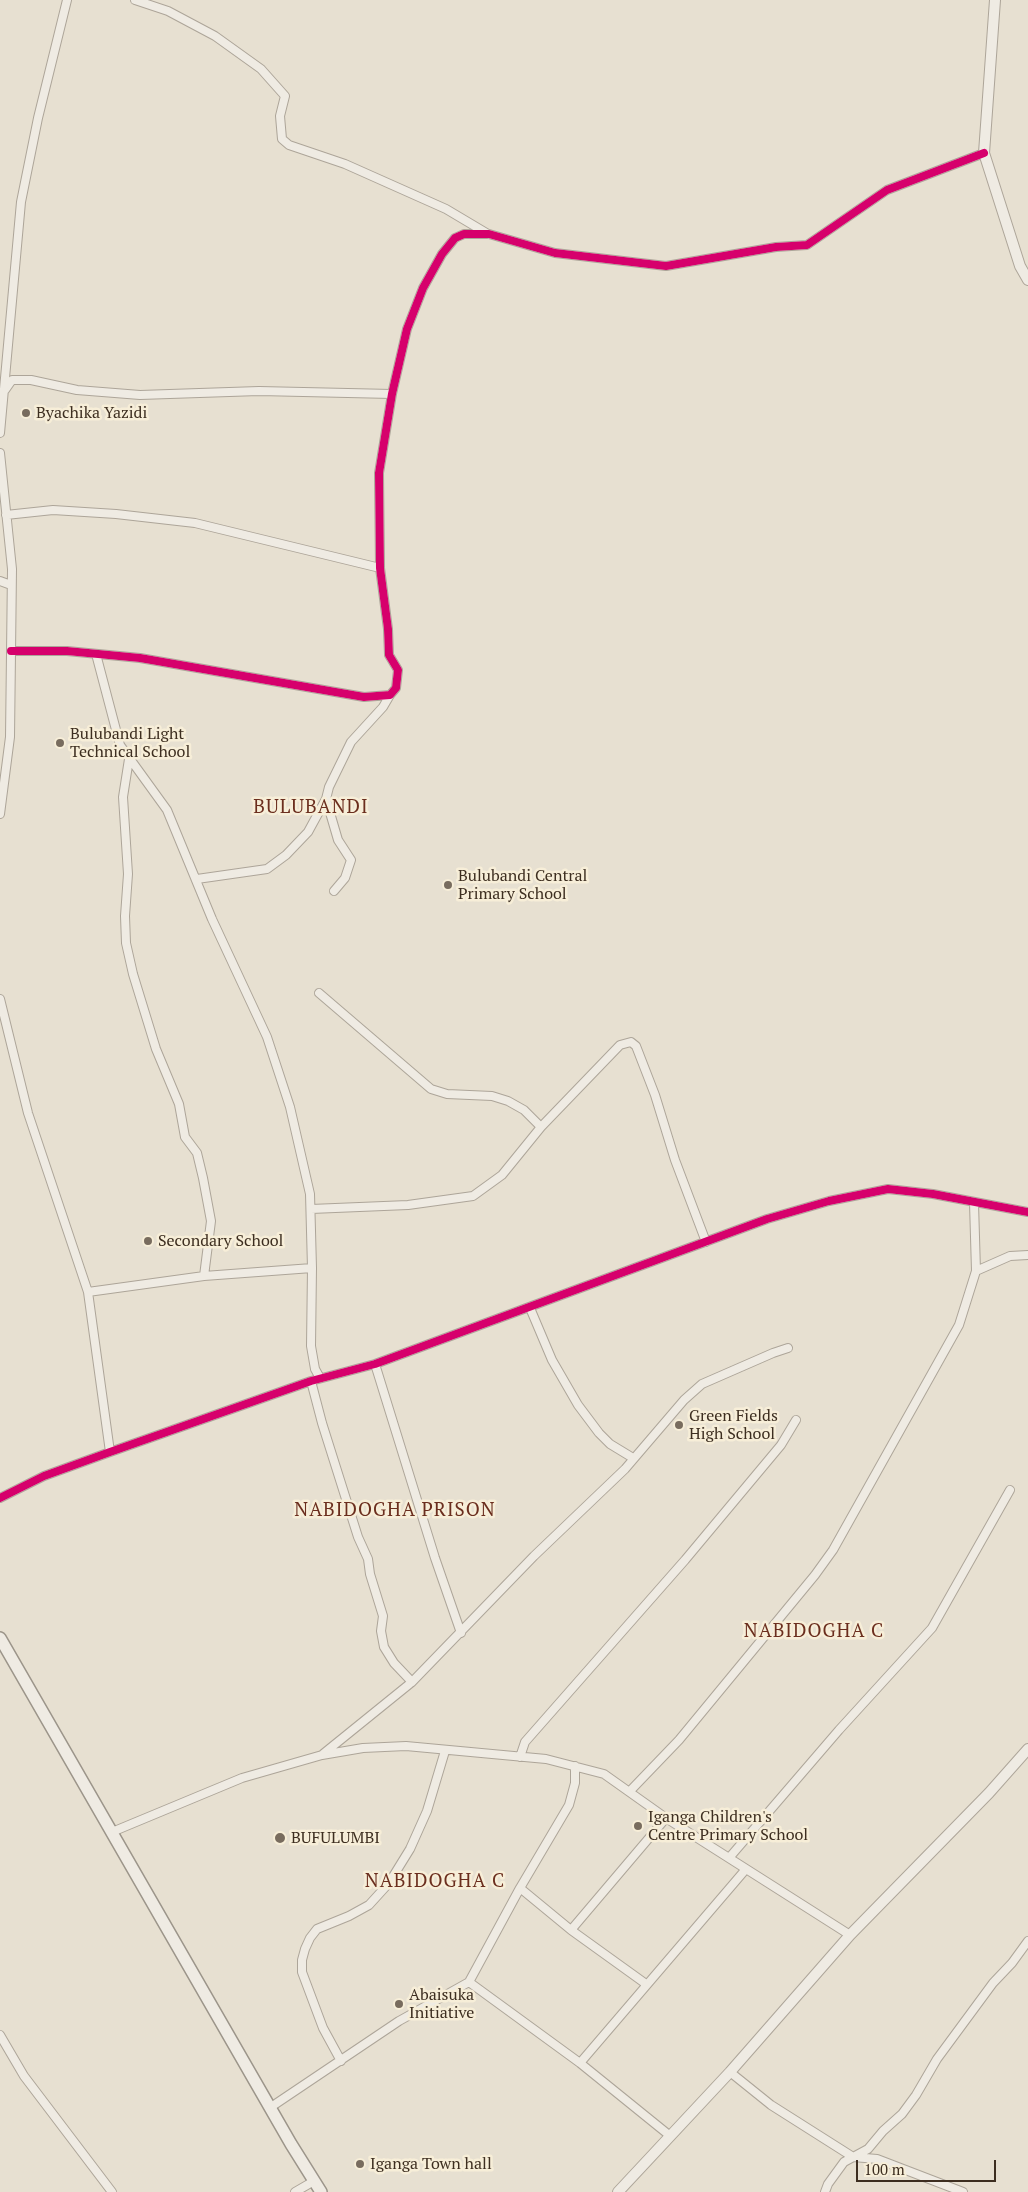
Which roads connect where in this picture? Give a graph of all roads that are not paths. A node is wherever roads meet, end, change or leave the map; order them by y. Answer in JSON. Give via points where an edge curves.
{"nodes":[{"id":1,"x":67,"y":0,"type":"edge"},
{"id":2,"x":135,"y":0,"type":"edge"},
{"id":3,"x":995,"y":0,"type":"edge"},
{"id":4,"x":984,"y":153,"type":"junction"},
{"id":5,"x":489,"y":234,"type":"junction"},
{"id":6,"x":1028,"y":280,"type":"edge"},
{"id":7,"x":4,"y":392,"type":"junction"},
{"id":8,"x":392,"y":394,"type":"junction"},
{"id":9,"x":0,"y":433,"type":"edge"},
{"id":10,"x":0,"y":453,"type":"edge"},
{"id":11,"x":6,"y":515,"type":"junction"},
{"id":12,"x":380,"y":568,"type":"junction"},
{"id":13,"x":0,"y":581,"type":"edge"},
{"id":14,"x":11,"y":585,"type":"junction"},
{"id":15,"x":11,"y":651,"type":"junction"},
{"id":16,"x":96,"y":654,"type":"junction"},
{"id":17,"x":390,"y":695,"type":"junction"},
{"id":18,"x":129,"y":758,"type":"junction"},
{"id":19,"x":326,"y":800,"type":"junction"},
{"id":20,"x":0,"y":814,"type":"edge"},
{"id":21,"x":197,"y":879,"type":"junction"},
{"id":22,"x":334,"y":891,"type":"dead end"},
{"id":23,"x":319,"y":993,"type":"dead end"},
{"id":24,"x":0,"y":999,"type":"edge"},
{"id":25,"x":541,"y":1127,"type":"junction"},
{"id":26,"x":974,"y":1203,"type":"junction"},
{"id":27,"x":310,"y":1209,"type":"junction"},
{"id":28,"x":1028,"y":1212,"type":"edge"},
{"id":29,"x":706,"y":1242,"type":"junction"},
{"id":30,"x":1028,"y":1255,"type":"edge"},
{"id":31,"x":312,"y":1268,"type":"junction"},
{"id":32,"x":976,"y":1272,"type":"junction"},
{"id":33,"x":204,"y":1276,"type":"junction"},
{"id":34,"x":88,"y":1292,"type":"junction"},
{"id":35,"x":530,"y":1308,"type":"junction"},
{"id":36,"x":788,"y":1348,"type":"dead end"},
{"id":37,"x":376,"y":1364,"type":"junction"},
{"id":38,"x":320,"y":1378,"type":"junction"},
{"id":39,"x":311,"y":1380,"type":"junction"},
{"id":40,"x":796,"y":1420,"type":"dead end"},
{"id":41,"x":110,"y":1452,"type":"junction"},
{"id":42,"x":633,"y":1458,"type":"junction"},
{"id":43,"x":1010,"y":1490,"type":"dead end"},
{"id":44,"x":0,"y":1498,"type":"edge"},
{"id":45,"x":461,"y":1633,"type":"junction"},
{"id":46,"x":0,"y":1638,"type":"edge"},
{"id":47,"x":412,"y":1682,"type":"junction"},
{"id":48,"x":1028,"y":1749,"type":"edge"},
{"id":49,"x":445,"y":1751,"type":"junction"},
{"id":50,"x":322,"y":1755,"type":"junction"},
{"id":51,"x":520,"y":1757,"type":"junction"},
{"id":52,"x":575,"y":1766,"type":"junction"},
{"id":53,"x":630,"y":1791,"type":"junction"},
{"id":54,"x":666,"y":1818,"type":"junction"},
{"id":55,"x":112,"y":1832,"type":"junction"},
{"id":56,"x":729,"y":1858,"type":"junction"},
{"id":57,"x":746,"y":1869,"type":"junction"},
{"id":58,"x":520,"y":1888,"type":"junction"},
{"id":59,"x":571,"y":1930,"type":"junction"},
{"id":60,"x":850,"y":1935,"type":"junction"},
{"id":61,"x":1028,"y":1941,"type":"edge"},
{"id":62,"x":469,"y":1982,"type":"junction"},
{"id":63,"x":646,"y":1984,"type":"junction"},
{"id":64,"x":0,"y":2035,"type":"edge"},
{"id":65,"x":341,"y":2061,"type":"junction"},
{"id":66,"x":580,"y":2063,"type":"junction"},
{"id":67,"x":730,"y":2072,"type":"junction"},
{"id":68,"x":271,"y":2107,"type":"junction"},
{"id":69,"x":669,"y":2135,"type":"junction"},
{"id":70,"x":853,"y":2157,"type":"junction"},
{"id":71,"x":314,"y":2181,"type":"junction"},
{"id":72,"x":112,"y":2192,"type":"edge"},
{"id":73,"x":296,"y":2192,"type":"edge"},
{"id":74,"x":321,"y":2192,"type":"edge"},
{"id":75,"x":618,"y":2192,"type":"edge"},
{"id":76,"x":825,"y":2192,"type":"edge"},
{"id":77,"x":963,"y":2192,"type":"edge"}],
"edges":[{"from":1,"to":7,"type":"street","via":[[21,202]]},
{"from":2,"to":5,"type":"street","via":[[168,11],[215,36],[261,69],[285,96],[280,116],[282,139],[289,145],[345,164],[404,190]]},
{"from":3,"to":4,"type":"street"},
{"from":4,"to":5,"type":"street","via":[[886,190],[808,245],[776,247],[666,266],[555,253]]},
{"from":4,"to":6,"type":"street","via":[[1020,266]]},
{"from":5,"to":8,"type":"street","via":[[464,234],[455,238],[442,254],[423,288],[407,328]]},
{"from":7,"to":8,"type":"street","via":[[12,380],[31,380],[77,390],[140,395],[260,391]]},
{"from":7,"to":9,"type":"street"},
{"from":8,"to":12,"type":"street","via":[[379,472]]},
{"from":10,"to":11,"type":"street"},
{"from":11,"to":12,"type":"street","via":[[53,510],[196,523]]},
{"from":11,"to":14,"type":"street"},
{"from":12,"to":17,"type":"street","via":[[389,656],[398,670],[396,688]]},
{"from":13,"to":14,"type":"street"},
{"from":14,"to":15,"type":"street"},
{"from":15,"to":16,"type":"street"},
{"from":15,"to":20,"type":"street","via":[[10,737]]},
{"from":16,"to":17,"type":"street","via":[[140,658],[364,697]]},
{"from":16,"to":18,"type":"street","via":[[114,728]]},
{"from":17,"to":19,"type":"street","via":[[383,708],[350,742]]},
{"from":18,"to":21,"type":"street","via":[[166,810]]},
{"from":18,"to":33,"type":"street","via":[[123,797],[128,874],[126,943],[156,1049],[179,1104],[185,1137],[197,1153],[204,1178],[211,1221]]},
{"from":19,"to":21,"type":"street","via":[[308,832],[267,869]]},
{"from":19,"to":22,"type":"street","via":[[338,840],[351,860],[345,878]]},
{"from":21,"to":27,"type":"street","via":[[267,1037],[290,1107],[310,1194]]},
{"from":23,"to":25,"type":"street","via":[[431,1090],[492,1096],[508,1101],[524,1110]]},
{"from":24,"to":34,"type":"street","via":[[28,1113]]},
{"from":25,"to":27,"type":"street","via":[[502,1175],[473,1196],[408,1205]]},
{"from":25,"to":29,"type":"street","via":[[620,1045],[632,1042],[655,1095]]},
{"from":26,"to":28,"type":"street"},
{"from":26,"to":29,"type":"street","via":[[888,1189],[829,1201],[767,1219]]},
{"from":26,"to":32,"type":"street"},
{"from":27,"to":31,"type":"street"},
{"from":29,"to":35,"type":"street"},
{"from":30,"to":32,"type":"street","via":[[1010,1256]]},
{"from":31,"to":33,"type":"street"},
{"from":31,"to":38,"type":"street","via":[[311,1346]]},
{"from":32,"to":53,"type":"street","via":[[959,1325],[833,1550],[679,1740]]},
{"from":33,"to":34,"type":"street"},
{"from":34,"to":41,"type":"street"},
{"from":35,"to":37,"type":"street"},
{"from":35,"to":42,"type":"street","via":[[552,1360],[578,1405],[610,1444]]},
{"from":36,"to":42,"type":"street","via":[[702,1384]]},
{"from":37,"to":38,"type":"street"},
{"from":37,"to":45,"type":"street"},
{"from":38,"to":39,"type":"street"},
{"from":39,"to":41,"type":"street"},
{"from":39,"to":47,"type":"street","via":[[358,1537],[368,1559],[383,1616],[384,1647]]},
{"from":40,"to":51,"type":"street","via":[[775,1453],[526,1742]]},
{"from":41,"to":44,"type":"street","via":[[44,1476]]},
{"from":42,"to":45,"type":"street"},
{"from":43,"to":56,"type":"street","via":[[932,1628]]},
{"from":45,"to":47,"type":"street"},
{"from":46,"to":55,"type":"main road"},
{"from":47,"to":50,"type":"street"},
{"from":48,"to":60,"type":"street"},
{"from":49,"to":50,"type":"street","via":[[406,1746],[363,1748]]},
{"from":49,"to":51,"type":"street"},
{"from":49,"to":65,"type":"street","via":[[427,1812],[389,1883],[369,1905],[317,1929],[305,1949],[302,1972],[323,2028]]},
{"from":50,"to":55,"type":"street","via":[[242,1778]]},
{"from":51,"to":52,"type":"street"},
{"from":52,"to":53,"type":"street","via":[[604,1774]]},
{"from":52,"to":58,"type":"street","via":[[575,1783],[569,1805]]},
{"from":53,"to":54,"type":"street"},
{"from":54,"to":56,"type":"street"},
{"from":54,"to":59,"type":"street"},
{"from":55,"to":68,"type":"main road"},
{"from":56,"to":57,"type":"street"},
{"from":57,"to":60,"type":"street"},
{"from":57,"to":63,"type":"street"},
{"from":58,"to":59,"type":"street"},
{"from":58,"to":62,"type":"street"},
{"from":59,"to":63,"type":"street"},
{"from":60,"to":67,"type":"street"},
{"from":61,"to":70,"type":"street","via":[[937,2059],[902,2114],[868,2149]]},
{"from":62,"to":65,"type":"street","via":[[399,2021]]},
{"from":62,"to":66,"type":"street"},
{"from":63,"to":66,"type":"street"},
{"from":64,"to":72,"type":"street","via":[[24,2076]]},
{"from":65,"to":68,"type":"street"},
{"from":66,"to":69,"type":"street"},
{"from":67,"to":69,"type":"street"},
{"from":67,"to":70,"type":"street","via":[[771,2105]]},
{"from":68,"to":71,"type":"main road"},
{"from":69,"to":75,"type":"street"},
{"from":70,"to":76,"type":"street","via":[[844,2162]]},
{"from":70,"to":77,"type":"street","via":[[884,2161]]},
{"from":71,"to":73,"type":"street"},
{"from":71,"to":74,"type":"main road"}]}
